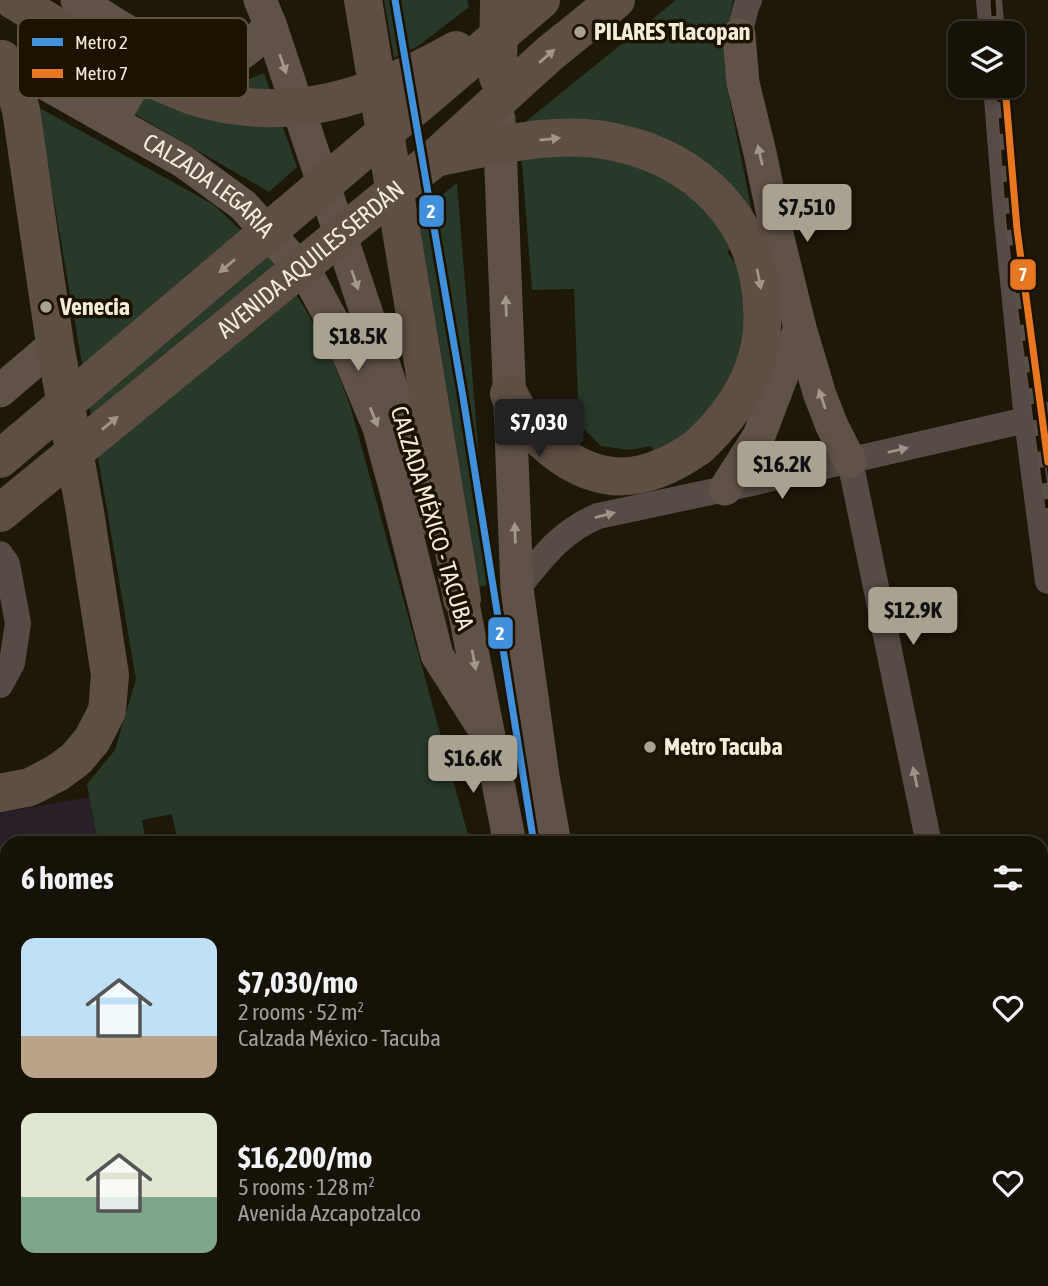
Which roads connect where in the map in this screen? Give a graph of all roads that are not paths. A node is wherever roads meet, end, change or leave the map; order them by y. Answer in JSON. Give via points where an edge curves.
{"nodes":[{"id":1,"x":13,"y":0,"type":"edge"},
{"id":2,"x":77,"y":0,"type":"edge"},
{"id":3,"x":363,"y":0,"type":"edge"},
{"id":4,"x":479,"y":0,"type":"edge"},
{"id":5,"x":617,"y":0,"type":"edge"},
{"id":6,"x":749,"y":0,"type":"edge"},
{"id":7,"x":989,"y":0,"type":"edge"},
{"id":8,"x":525,"y":2,"type":"edge"},
{"id":9,"x":270,"y":8,"type":"edge"},
{"id":10,"x":43,"y":18,"type":"edge"},
{"id":11,"x":108,"y":18,"type":"edge"},
{"id":12,"x":991,"y":21,"type":"edge"},
{"id":13,"x":739,"y":35,"type":"joint"},
{"id":14,"x":248,"y":47,"type":"edge"},
{"id":15,"x":1,"y":59,"type":"edge"},
{"id":16,"x":18,"y":68,"type":"edge"},
{"id":17,"x":498,"y":77,"type":"junction"},
{"id":18,"x":71,"y":98,"type":"edge"},
{"id":19,"x":125,"y":98,"type":"edge"},
{"id":20,"x":203,"y":98,"type":"edge"},
{"id":21,"x":997,"y":98,"type":"edge"},
{"id":22,"x":112,"y":121,"type":"junction"},
{"id":23,"x":435,"y":158,"type":"junction"},
{"id":24,"x":800,"y":328,"type":"junction"},
{"id":25,"x":55,"y":344,"type":"junction"},
{"id":26,"x":0,"y":391,"type":"edge"},
{"id":27,"x":509,"y":394,"type":"junction"},
{"id":28,"x":1037,"y":417,"type":"edge"},
{"id":29,"x":0,"y":459,"type":"edge"},
{"id":30,"x":850,"y":461,"type":"junction"},
{"id":31,"x":726,"y":489,"type":"junction"},
{"id":32,"x":0,"y":513,"type":"edge"},
{"id":33,"x":0,"y":554,"type":"edge"},
{"id":34,"x":1048,"y":581,"type":"edge"},
{"id":35,"x":517,"y":589,"type":"junction"},
{"id":36,"x":462,"y":599,"type":"junction"},
{"id":37,"x":0,"y":685,"type":"edge"},
{"id":38,"x":489,"y":736,"type":"junction"},
{"id":39,"x":0,"y":793,"type":"edge"},
{"id":40,"x":508,"y":836,"type":"edge"},
{"id":41,"x":554,"y":836,"type":"edge"},
{"id":42,"x":927,"y":836,"type":"edge"}],
"edges":[{"from":1,"to":10,"type":"highway","bridge":true},
{"from":2,"to":11,"type":"main road"},
{"from":3,"to":36,"type":"highway"},
{"from":4,"to":17,"type":"main road"},
{"from":23,"to":5,"type":"highway","name":"AVENIDA AQUILES SERDÁN","one_way":true,"bridge":true,"via":[[549,54]]},
{"from":6,"to":13,"type":"street"},
{"from":7,"to":12,"type":"street"},
{"from":8,"to":17,"type":"highway"},
{"from":8,"to":20,"type":"highway","bridge":true,"via":[[419,71],[373,91],[296,108],[235,106]]},
{"from":8,"to":29,"type":"highway","name":"AVENIDA AQUILES SERDÁN","one_way":true,"bridge":true},
{"from":9,"to":14,"type":"main road","via":[[255,42]]},
{"from":9,"to":36,"type":"main road","name":"CALZADA MÉXICO - TACUBA","one_way":true},
{"from":24,"to":13,"type":"main road","one_way":true,"via":[[743,83]]},
{"from":15,"to":16,"type":"main road","name":"CALZADA LEGARIA"},
{"from":15,"to":25,"type":"highway","via":[[21,110]]},
{"from":27,"to":17,"type":"main road","one_way":true},
{"from":18,"to":22,"type":"main road","name":"CALZADA LEGARIA"},
{"from":19,"to":22,"type":"main road"},
{"from":21,"to":28,"type":"street","via":[[1006,211]]},
{"from":22,"to":38,"type":"main road","name":"CALZADA LEGARIA","one_way":true,"via":[[184,162],[243,205],[309,278],[341,337],[379,428],[437,655]]},
{"from":23,"to":27,"type":"highway","one_way":true,"bridge":true,"via":[[576,137],[635,147],[688,171],[715,195],[737,223],[754,257],[762,296],[761,336],[748,383],[719,426],[673,463],[628,475],[599,473],[544,442]]},
{"from":32,"to":23,"type":"highway","name":"AVENIDA AQUILES SERDÁN","one_way":true,"bridge":true},
{"from":30,"to":24,"type":"main road","one_way":true,"via":[[831,426]]},
{"from":24,"to":31,"type":"main road","via":[[759,436]]},
{"from":25,"to":26,"type":"main road"},
{"from":25,"to":39,"type":"highway","via":[[110,675],[107,711],[76,759],[30,787]]},
{"from":35,"to":27,"type":"main road","one_way":true},
{"from":30,"to":28,"type":"street","one_way":true},
{"from":28,"to":34,"type":"street"},
{"from":30,"to":31,"type":"street"},
{"from":42,"to":30,"type":"street","one_way":true},
{"from":35,"to":31,"type":"street","one_way":true,"via":[[553,546],[582,523]]},
{"from":33,"to":37,"type":"street","via":[[7,564],[18,623],[12,663]]},
{"from":35,"to":41,"type":"main road"},
{"from":36,"to":38,"type":"main road","name":"CALZADA MÉXICO - TACUBA","one_way":true},
{"from":38,"to":40,"type":"main road","name":"CALZADA MÉXICO - TACUBA"}]}
